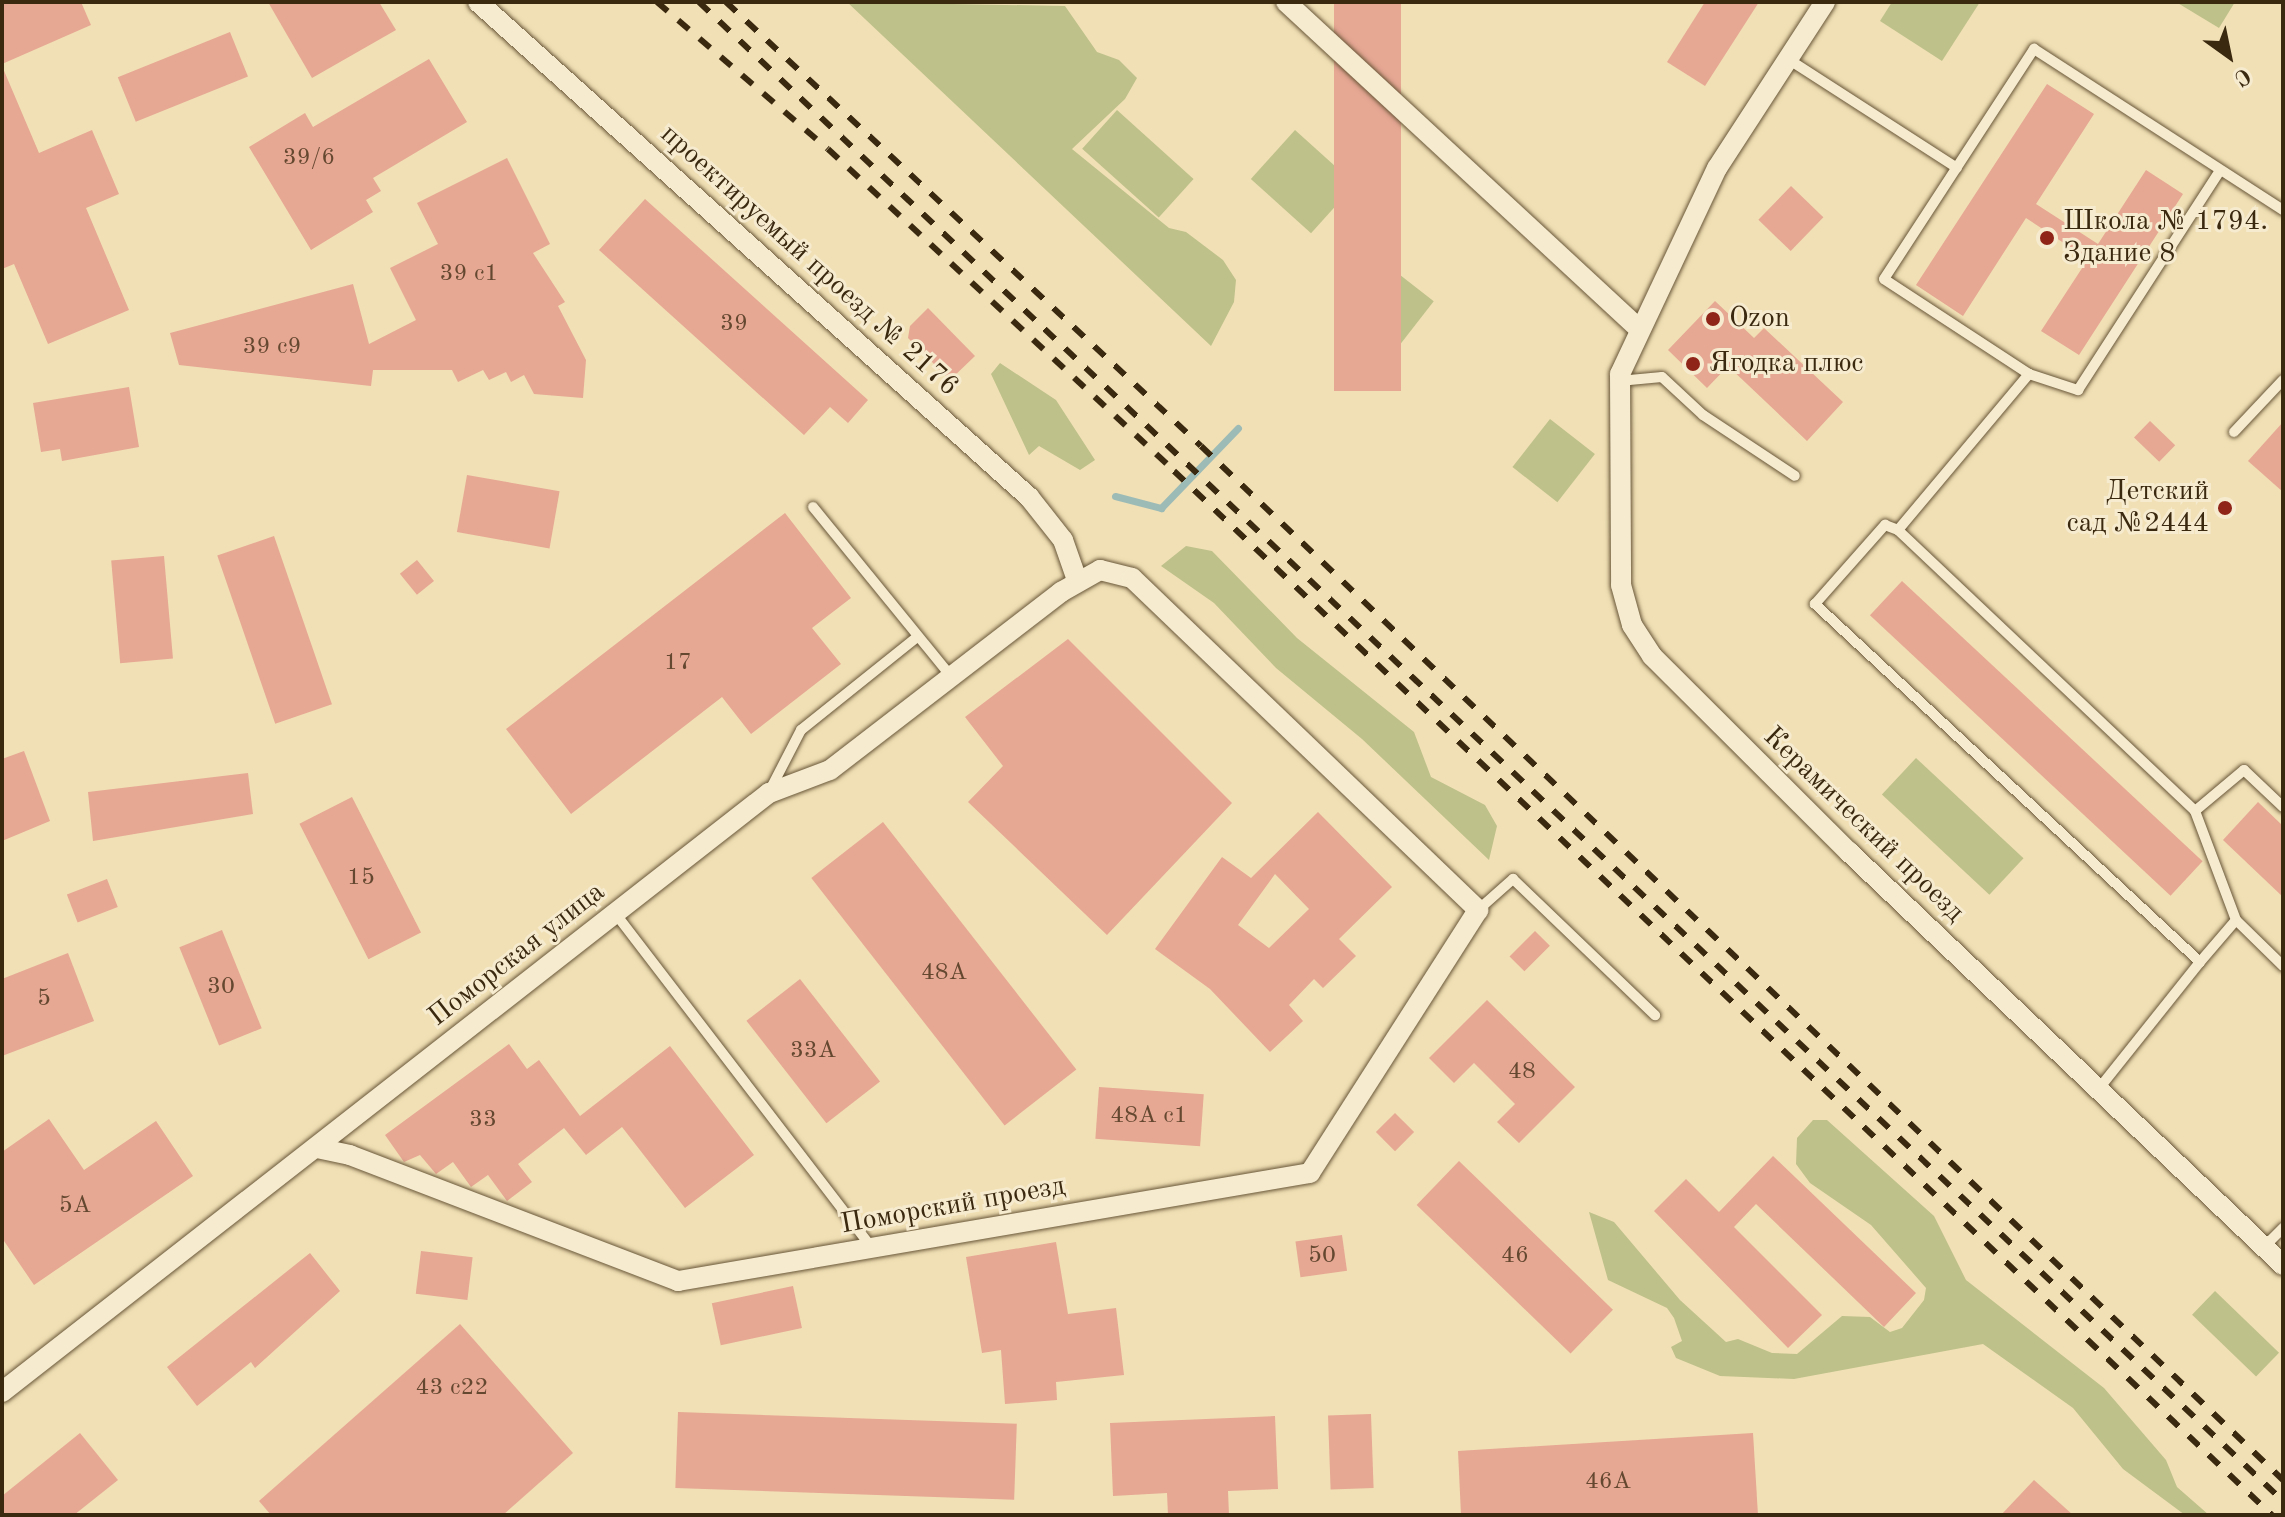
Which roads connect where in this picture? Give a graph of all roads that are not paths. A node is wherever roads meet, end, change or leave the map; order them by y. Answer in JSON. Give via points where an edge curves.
{"nodes":[{"id":1,"x":478,"y":2,"type":"edge"},
{"id":2,"x":1286,"y":2,"type":"edge"},
{"id":3,"x":1825,"y":2,"type":"edge"},
{"id":4,"x":1788,"y":59,"type":"junction"},
{"id":5,"x":1957,"y":168,"type":"junction"},
{"id":6,"x":2219,"y":172,"type":"junction"},
{"id":7,"x":2283,"y":210,"type":"edge"},
{"id":8,"x":1638,"y":328,"type":"junction"},
{"id":9,"x":2029,"y":374,"type":"junction"},
{"id":10,"x":2283,"y":380,"type":"edge"},
{"id":11,"x":1619,"y":381,"type":"junction"},
{"id":12,"x":2234,"y":432,"type":"dead end"},
{"id":13,"x":1795,"y":476,"type":"dead end"},
{"id":14,"x":813,"y":507,"type":"dead end"},
{"id":15,"x":1898,"y":530,"type":"junction"},
{"id":16,"x":1077,"y":580,"type":"junction"},
{"id":17,"x":917,"y":637,"type":"junction"},
{"id":18,"x":951,"y":676,"type":"junction"},
{"id":19,"x":769,"y":793,"type":"junction"},
{"id":20,"x":2283,"y":807,"type":"edge"},
{"id":21,"x":2195,"y":811,"type":"junction"},
{"id":22,"x":1478,"y":910,"type":"junction"},
{"id":23,"x":615,"y":913,"type":"junction"},
{"id":24,"x":2236,"y":920,"type":"junction"},
{"id":25,"x":2200,"y":962,"type":"junction"},
{"id":26,"x":2283,"y":966,"type":"edge"},
{"id":27,"x":1655,"y":1015,"type":"dead end"},
{"id":28,"x":2097,"y":1091,"type":"junction"},
{"id":29,"x":316,"y":1148,"type":"junction"},
{"id":30,"x":2283,"y":1228,"type":"edge"},
{"id":31,"x":2264,"y":1247,"type":"junction"},
{"id":32,"x":872,"y":1249,"type":"junction"},
{"id":33,"x":2283,"y":1265,"type":"edge"},
{"id":34,"x":2,"y":1392,"type":"edge"}],
"edges":[{"from":1,"to":16,"type":"street","name":"проектируемый проезд № 2176","via":[[1029,497],[1063,540]]},
{"from":2,"to":8,"type":"street"},
{"from":3,"to":4,"type":"street","name":"Керамический проезд"},
{"from":4,"to":5,"type":"lane"},
{"from":4,"to":8,"type":"street","name":"Керамический проезд","via":[[1717,168]]},
{"from":5,"to":6,"type":"lane","via":[[2034,49]]},
{"from":5,"to":9,"type":"lane","via":[[1884,279]]},
{"from":6,"to":7,"type":"lane"},
{"from":6,"to":9,"type":"lane","via":[[2078,390]]},
{"from":8,"to":11,"type":"street","name":"Керамический проезд"},
{"from":9,"to":15,"type":"lane"},
{"from":10,"to":12,"type":"lane"},
{"from":11,"to":13,"type":"lane","via":[[1662,377],[1703,415]]},
{"from":11,"to":28,"type":"street","name":"Керамический проезд","via":[[1621,585],[1632,625],[1652,656]]},
{"from":14,"to":17,"type":"lane"},
{"from":15,"to":21,"type":"lane"},
{"from":15,"to":25,"type":"lane","via":[[1885,525],[1815,604]]},
{"from":16,"to":18,"type":"street","name":"Поморская улица"},
{"from":16,"to":22,"type":"street","via":[[1112,570],[1132,578]]},
{"from":17,"to":18,"type":"lane"},
{"from":17,"to":19,"type":"lane","via":[[801,730]]},
{"from":18,"to":19,"type":"street","name":"Поморская улица","via":[[830,770]]},
{"from":19,"to":23,"type":"street","name":"Поморская улица"},
{"from":20,"to":21,"type":"lane","via":[[2244,770]]},
{"from":21,"to":24,"type":"lane"},
{"from":22,"to":27,"type":"lane","via":[[1513,879]]},
{"from":22,"to":32,"type":"street","name":"Поморский проезд","via":[[1310,1173]]},
{"from":23,"to":29,"type":"street","name":"Поморская улица"},
{"from":23,"to":32,"type":"lane"},
{"from":24,"to":25,"type":"lane"},
{"from":24,"to":26,"type":"lane"},
{"from":25,"to":28,"type":"lane"},
{"from":28,"to":31,"type":"street","name":"Керамический проезд"},
{"from":29,"to":32,"type":"street","name":"Поморский проезд","via":[[350,1155],[678,1281]]},
{"from":29,"to":34,"type":"street","name":"Поморская улица"},
{"from":30,"to":31,"type":"lane"},
{"from":31,"to":33,"type":"street","name":"Керамический проезд"}]}
